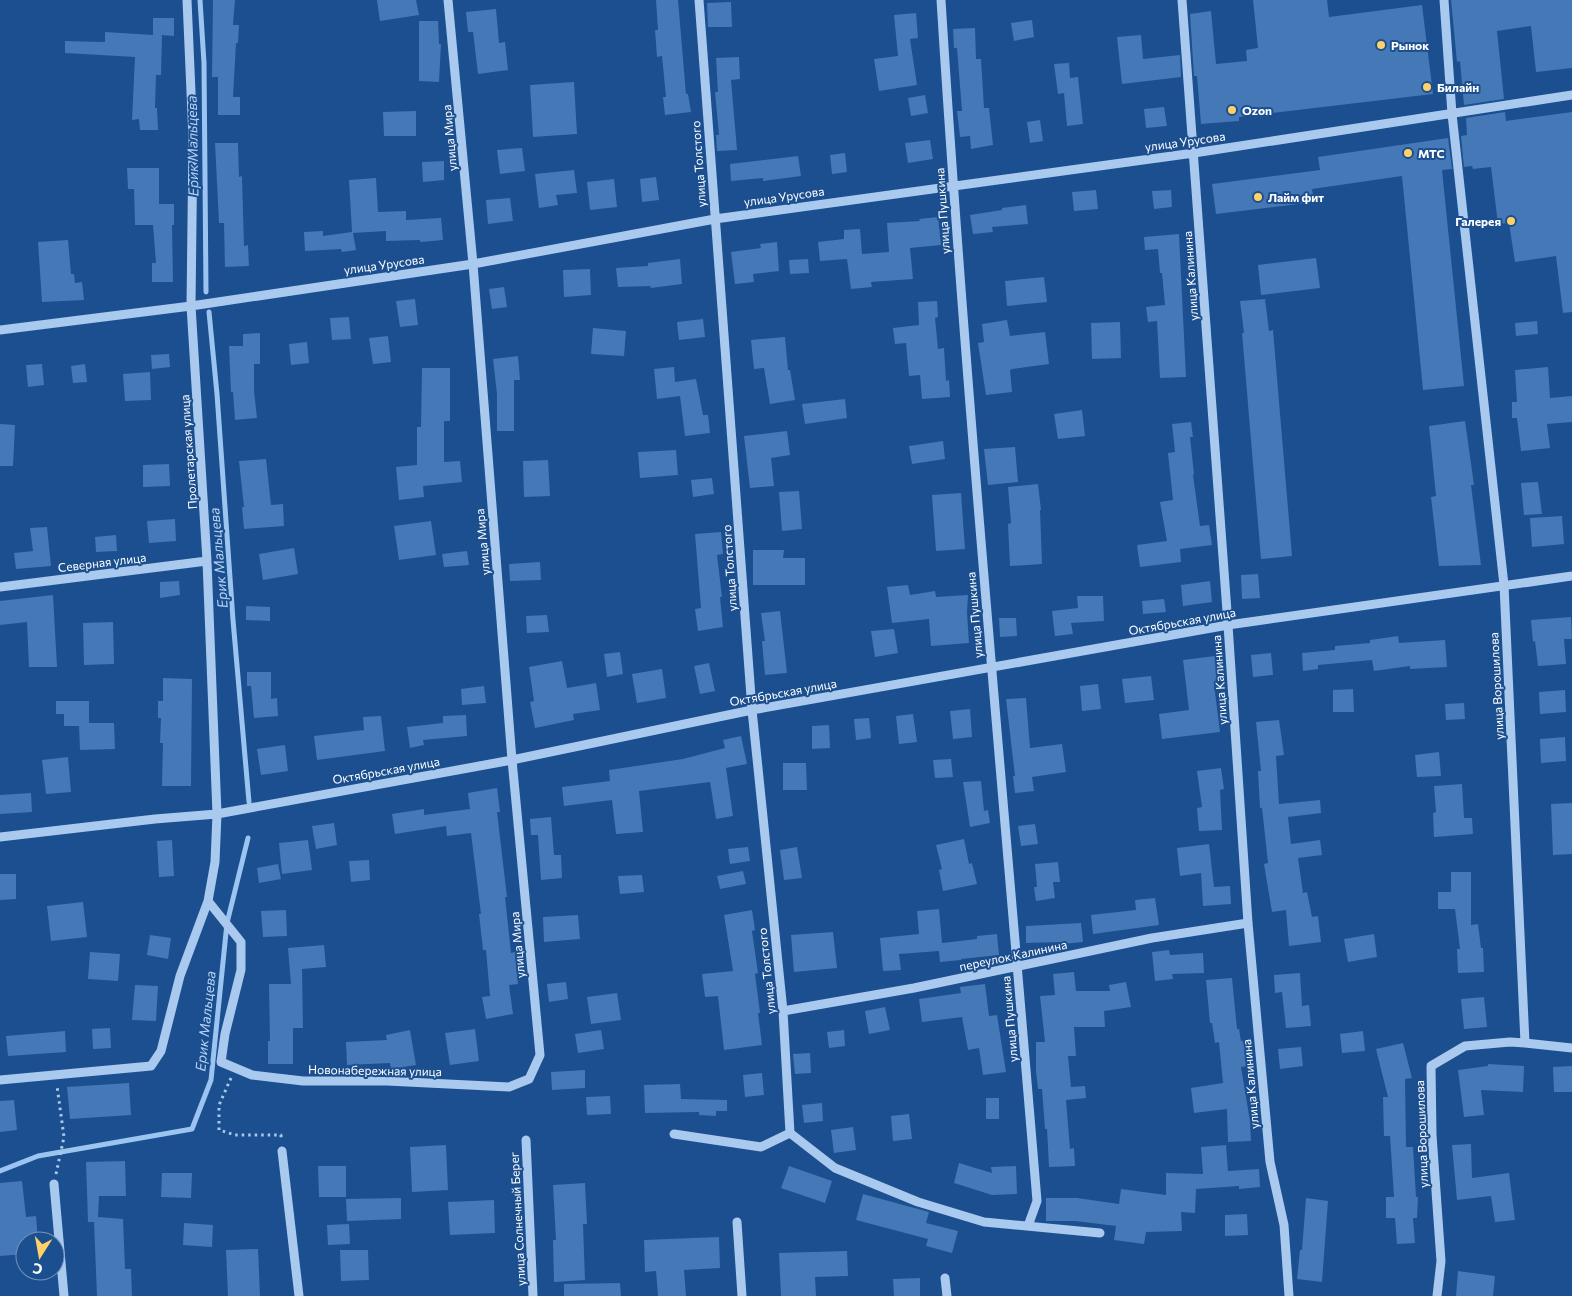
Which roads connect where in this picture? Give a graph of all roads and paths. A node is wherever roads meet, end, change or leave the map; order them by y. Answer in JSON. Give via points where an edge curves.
{"nodes":[{"id":1,"x":187,"y":0,"type":"edge"},
{"id":2,"x":448,"y":0,"type":"edge"},
{"id":3,"x":699,"y":0,"type":"edge"},
{"id":4,"x":941,"y":0,"type":"edge"},
{"id":5,"x":1182,"y":0,"type":"edge"},
{"id":6,"x":1444,"y":0,"type":"edge"},
{"id":7,"x":1572,"y":95,"type":"edge"},
{"id":8,"x":1452,"y":114,"type":"junction"},
{"id":9,"x":1194,"y":153,"type":"junction"},
{"id":10,"x":953,"y":185,"type":"junction"},
{"id":11,"x":715,"y":218,"type":"junction"},
{"id":12,"x":473,"y":264,"type":"junction"},
{"id":13,"x":191,"y":306,"type":"junction"},
{"id":14,"x":0,"y":330,"type":"edge"},
{"id":15,"x":207,"y":561,"type":"junction"},
{"id":16,"x":1572,"y":576,"type":"edge"},
{"id":17,"x":1504,"y":585,"type":"junction"},
{"id":18,"x":0,"y":588,"type":"edge"},
{"id":19,"x":1228,"y":625,"type":"junction"},
{"id":20,"x":991,"y":668,"type":"junction"},
{"id":21,"x":752,"y":710,"type":"junction"},
{"id":22,"x":512,"y":760,"type":"junction"},
{"id":23,"x":217,"y":814,"type":"junction"},
{"id":24,"x":0,"y":837,"type":"edge"},
{"id":25,"x":208,"y":901,"type":"junction"},
{"id":26,"x":1248,"y":923,"type":"junction"},
{"id":27,"x":1018,"y":966,"type":"junction"},
{"id":28,"x":783,"y":1012,"type":"junction"},
{"id":29,"x":1525,"y":1043,"type":"junction"},
{"id":30,"x":1572,"y":1048,"type":"edge"},
{"id":31,"x":236,"y":1068,"type":"junction"},
{"id":32,"x":55,"y":1074,"type":"junction"},
{"id":33,"x":529,"y":1079,"type":"joint"},
{"id":34,"x":0,"y":1080,"type":"edge"},
{"id":35,"x":790,"y":1132,"type":"junction"},
{"id":36,"x":674,"y":1134,"type":"dead end"},
{"id":37,"x":526,"y":1140,"type":"dead end"},
{"id":38,"x":282,"y":1151,"type":"joint"},
{"id":39,"x":58,"y":1164,"type":"dead end"},
{"id":40,"x":54,"y":1184,"type":"dead end"},
{"id":41,"x":737,"y":1222,"type":"dead end"},
{"id":42,"x":1028,"y":1226,"type":"junction"},
{"id":43,"x":1100,"y":1233,"type":"dead end"},
{"id":44,"x":946,"y":1278,"type":"dead end"},
{"id":45,"x":64,"y":1296,"type":"edge"},
{"id":46,"x":298,"y":1296,"type":"edge"},
{"id":47,"x":533,"y":1296,"type":"edge"},
{"id":48,"x":742,"y":1296,"type":"edge"},
{"id":49,"x":947,"y":1296,"type":"edge"},
{"id":50,"x":1289,"y":1296,"type":"edge"},
{"id":51,"x":1437,"y":1296,"type":"edge"}],
"edges":[{"from":1,"to":13,"type":"street","name":"Пролетарская улица","via":[[193,138]]},
{"from":2,"to":12,"type":"street","name":"улица Мира"},
{"from":3,"to":11,"type":"street","name":"улица Толстого"},
{"from":4,"to":10,"type":"street","name":"улица Пушкина"},
{"from":5,"to":9,"type":"street","name":"улица Калинина"},
{"from":6,"to":8,"type":"street","name":"улица Ворошилова"},
{"from":7,"to":8,"type":"street","name":"улица Урусова"},
{"from":8,"to":9,"type":"street","name":"улица Урусова"},
{"from":8,"to":17,"type":"street","name":"улица Ворошилова"},
{"from":9,"to":10,"type":"street","name":"улица Урусова"},
{"from":9,"to":19,"type":"street","name":"улица Калинина"},
{"from":10,"to":11,"type":"street","name":"улица Урусова"},
{"from":10,"to":20,"type":"street","name":"улица Пушкина"},
{"from":11,"to":12,"type":"street","name":"улица Урусова"},
{"from":11,"to":21,"type":"street","name":"улица Толстого"},
{"from":12,"to":13,"type":"street","name":"улица Урусова"},
{"from":12,"to":22,"type":"street","name":"улица Мира"},
{"from":13,"to":14,"type":"street","name":"улица Урусова"},
{"from":13,"to":15,"type":"street","name":"Пролетарская улица"},
{"from":15,"to":18,"type":"street","name":"Северная улица"},
{"from":15,"to":23,"type":"street","name":"Пролетарская улица"},
{"from":16,"to":17,"type":"street","name":"Октябрьская улица"},
{"from":17,"to":19,"type":"street","name":"Октябрьская улица"},
{"from":17,"to":29,"type":"street","name":"улица Ворошилова"},
{"from":19,"to":20,"type":"street","name":"Октябрьская улица"},
{"from":19,"to":26,"type":"street","name":"улица Калинина"},
{"from":20,"to":21,"type":"street","name":"Октябрьская улица"},
{"from":20,"to":27,"type":"street","name":"улица Пушкина"},
{"from":21,"to":22,"type":"street","name":"Октябрьская улица"},
{"from":21,"to":28,"type":"street","name":"улица Толстого"},
{"from":22,"to":23,"type":"street","name":"Октябрьская улица"},
{"from":22,"to":33,"type":"street","name":"улица Мира","via":[[540,1054]]},
{"from":23,"to":24,"type":"street","name":"Октябрьская улица"},
{"from":23,"to":25,"type":"street","name":"Пролетарская улица","via":[[215,862]]},
{"from":25,"to":31,"type":"street","name":"Новонабережная улица","via":[[241,942],[241,970],[221,1062]]},
{"from":25,"to":32,"type":"street","name":"Пролетарская улица","via":[[180,976],[161,1051],[151,1066]]},
{"from":26,"to":27,"type":"street","name":"переулок Калинина","via":[[1152,938]]},
{"from":26,"to":50,"type":"street","name":"улица Калинина","via":[[1270,1162],[1284,1225]]},
{"from":27,"to":28,"type":"street","name":"переулок Калинина"},
{"from":27,"to":42,"type":"street","name":"улица Пушкина","via":[[1037,1201]]},
{"from":28,"to":35,"type":"street","name":"улица Толстого"},
{"from":29,"to":30,"type":"street"},
{"from":29,"to":51,"type":"street","name":"улица Ворошилова","via":[[1465,1046],[1432,1066],[1432,1135],[1441,1261]]},
{"from":31,"to":33,"type":"street","name":"Новонабережная улица","via":[[252,1075],[303,1081],[510,1087]]},
{"from":31,"to":38,"type":"path","via":[[219,1106],[219,1130],[235,1135],[281,1135]]},
{"from":32,"to":34,"type":"street"},
{"from":32,"to":39,"type":"path","via":[[64,1137]]},
{"from":35,"to":36,"type":"street","via":[[761,1147]]},
{"from":35,"to":42,"type":"street","via":[[835,1168],[918,1202],[984,1222]]},
{"from":37,"to":47,"type":"street","name":"улица Солнечный Берег"},
{"from":38,"to":46,"type":"street"},
{"from":40,"to":45,"type":"street"},
{"from":41,"to":48,"type":"street"},
{"from":42,"to":43,"type":"street"},
{"from":44,"to":49,"type":"street"}]}
